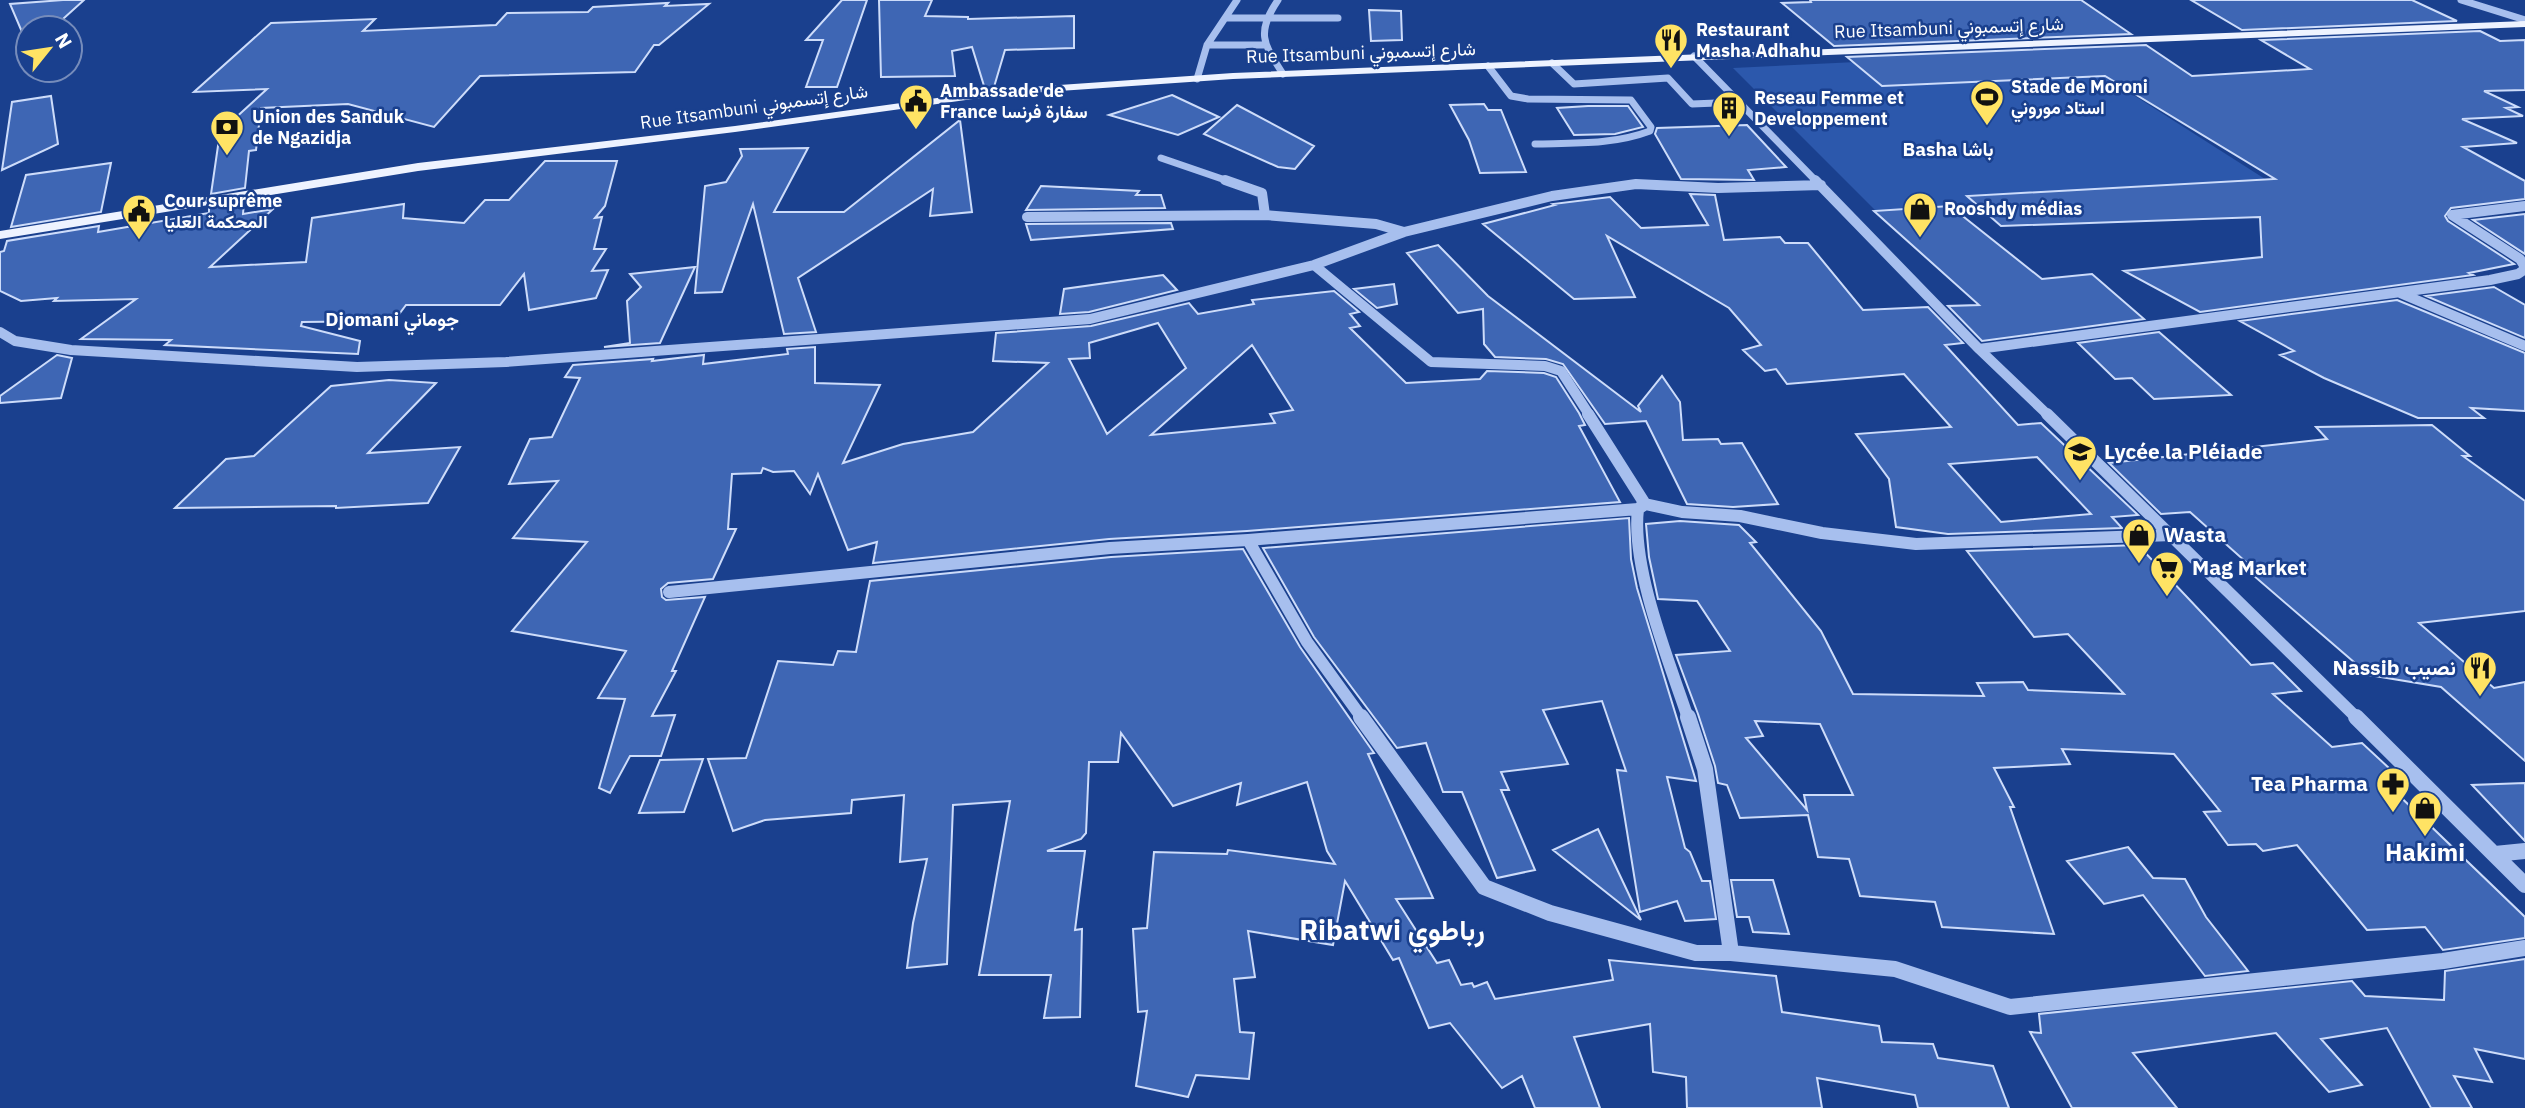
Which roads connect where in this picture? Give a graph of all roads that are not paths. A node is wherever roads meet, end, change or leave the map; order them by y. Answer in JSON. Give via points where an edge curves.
{"nodes":[{"id":1,"x":1237,"y":0,"type":"edge"},
{"id":2,"x":1278,"y":0,"type":"edge"},
{"id":3,"x":2461,"y":0,"type":"edge"},
{"id":4,"x":1227,"y":18,"type":"junction"},
{"id":5,"x":1266,"y":18,"type":"junction"},
{"id":6,"x":1338,"y":18,"type":"dead end"},
{"id":7,"x":2525,"y":22,"type":"edge"},
{"id":8,"x":1207,"y":44,"type":"junction"},
{"id":9,"x":1264,"y":45,"type":"junction"},
{"id":10,"x":1694,"y":56,"type":"junction"},
{"id":11,"x":1552,"y":62,"type":"junction"},
{"id":12,"x":1488,"y":66,"type":"junction"},
{"id":13,"x":1283,"y":74,"type":"junction"},
{"id":14,"x":1197,"y":79,"type":"junction"},
{"id":15,"x":1741,"y":102,"type":"junction"},
{"id":16,"x":1535,"y":144,"type":"dead end"},
{"id":17,"x":1161,"y":158,"type":"dead end"},
{"id":18,"x":1821,"y":185,"type":"junction"},
{"id":19,"x":207,"y":201,"type":"junction"},
{"id":20,"x":2525,"y":206,"type":"edge"},
{"id":21,"x":1265,"y":215,"type":"junction"},
{"id":22,"x":1027,"y":217,"type":"dead end"},
{"id":23,"x":1404,"y":232,"type":"junction"},
{"id":24,"x":0,"y":235,"type":"edge"},
{"id":25,"x":0,"y":244,"type":"edge"},
{"id":26,"x":1314,"y":265,"type":"junction"},
{"id":27,"x":2525,"y":268,"type":"edge"},
{"id":28,"x":2400,"y":293,"type":"junction"},
{"id":29,"x":0,"y":332,"type":"edge"},
{"id":30,"x":2525,"y":345,"type":"edge"},
{"id":31,"x":1979,"y":349,"type":"junction"},
{"id":32,"x":1641,"y":507,"type":"junction"},
{"id":33,"x":2173,"y":535,"type":"junction"},
{"id":34,"x":1248,"y":540,"type":"junction"},
{"id":35,"x":669,"y":592,"type":"dead end"},
{"id":36,"x":2525,"y":851,"type":"edge"},
{"id":37,"x":2495,"y":854,"type":"junction"},
{"id":38,"x":2525,"y":885,"type":"edge"},
{"id":39,"x":2525,"y":948,"type":"edge"},
{"id":40,"x":1731,"y":953,"type":"junction"}],
"edges":[{"from":1,"to":4,"type":"street"},
{"from":2,"to":5,"type":"street"},
{"from":3,"to":7,"type":"street"},
{"from":4,"to":5,"type":"street"},
{"from":4,"to":8,"type":"street"},
{"from":5,"to":6,"type":"street"},
{"from":5,"to":9,"type":"street"},
{"from":7,"to":10,"type":"main road","name":"Rue Itsambuni شارع إتسمبوني"},
{"from":8,"to":9,"type":"street"},
{"from":8,"to":14,"type":"street"},
{"from":9,"to":13,"type":"street"},
{"from":10,"to":11,"type":"main road","name":"Rue Itsambuni شارع إتسمبوني"},
{"from":10,"to":15,"type":"street"},
{"from":11,"to":12,"type":"main road","name":"Rue Itsambuni شارع إتسمبوني"},
{"from":11,"to":15,"type":"street","via":[[1574,84],[1668,78],[1692,104]]},
{"from":12,"to":13,"type":"main road","name":"Rue Itsambuni شارع إتسمبوني"},
{"from":12,"to":16,"type":"street","via":[[1511,96],[1631,100],[1651,127],[1640,136],[1612,141]]},
{"from":13,"to":14,"type":"main road","name":"Rue Itsambuni شارع إتسمبوني"},
{"from":14,"to":19,"type":"main road","name":"Rue Itsambuni شارع إتسمبوني","via":[[924,101],[418,167]]},
{"from":15,"to":18,"type":"street"},
{"from":17,"to":21,"type":"street","via":[[1262,193]]},
{"from":18,"to":23,"type":"street","via":[[1718,188],[1636,184],[1552,196]]},
{"from":18,"to":31,"type":"street"},
{"from":19,"to":24,"type":"main road"},
{"from":19,"to":25,"type":"main road"},
{"from":20,"to":27,"type":"street","via":[[2452,215],[2520,259]]},
{"from":21,"to":22,"type":"street"},
{"from":21,"to":23,"type":"street","via":[[1376,224]]},
{"from":23,"to":26,"type":"street"},
{"from":26,"to":29,"type":"street","via":[[1090,319],[506,362],[357,368],[182,359],[71,350],[15,341]]},
{"from":26,"to":32,"type":"street","via":[[1431,362],[1561,370]]},
{"from":27,"to":28,"type":"street","via":[[2500,278]]},
{"from":28,"to":30,"type":"street"},
{"from":28,"to":31,"type":"street"},
{"from":31,"to":33,"type":"street"},
{"from":32,"to":33,"type":"street","via":[[1740,516],[1822,533],[1916,544]]},
{"from":32,"to":34,"type":"street"},
{"from":32,"to":40,"type":"street","via":[[1636,526],[1651,606],[1705,769]]},
{"from":33,"to":37,"type":"street"},
{"from":34,"to":35,"type":"street","via":[[1110,548]]},
{"from":34,"to":40,"type":"street","via":[[1307,642],[1484,887],[1550,913],[1696,954]]},
{"from":36,"to":37,"type":"street"},
{"from":37,"to":38,"type":"street"},
{"from":39,"to":40,"type":"street","via":[[2443,961],[2010,1007],[1895,969]]}]}
